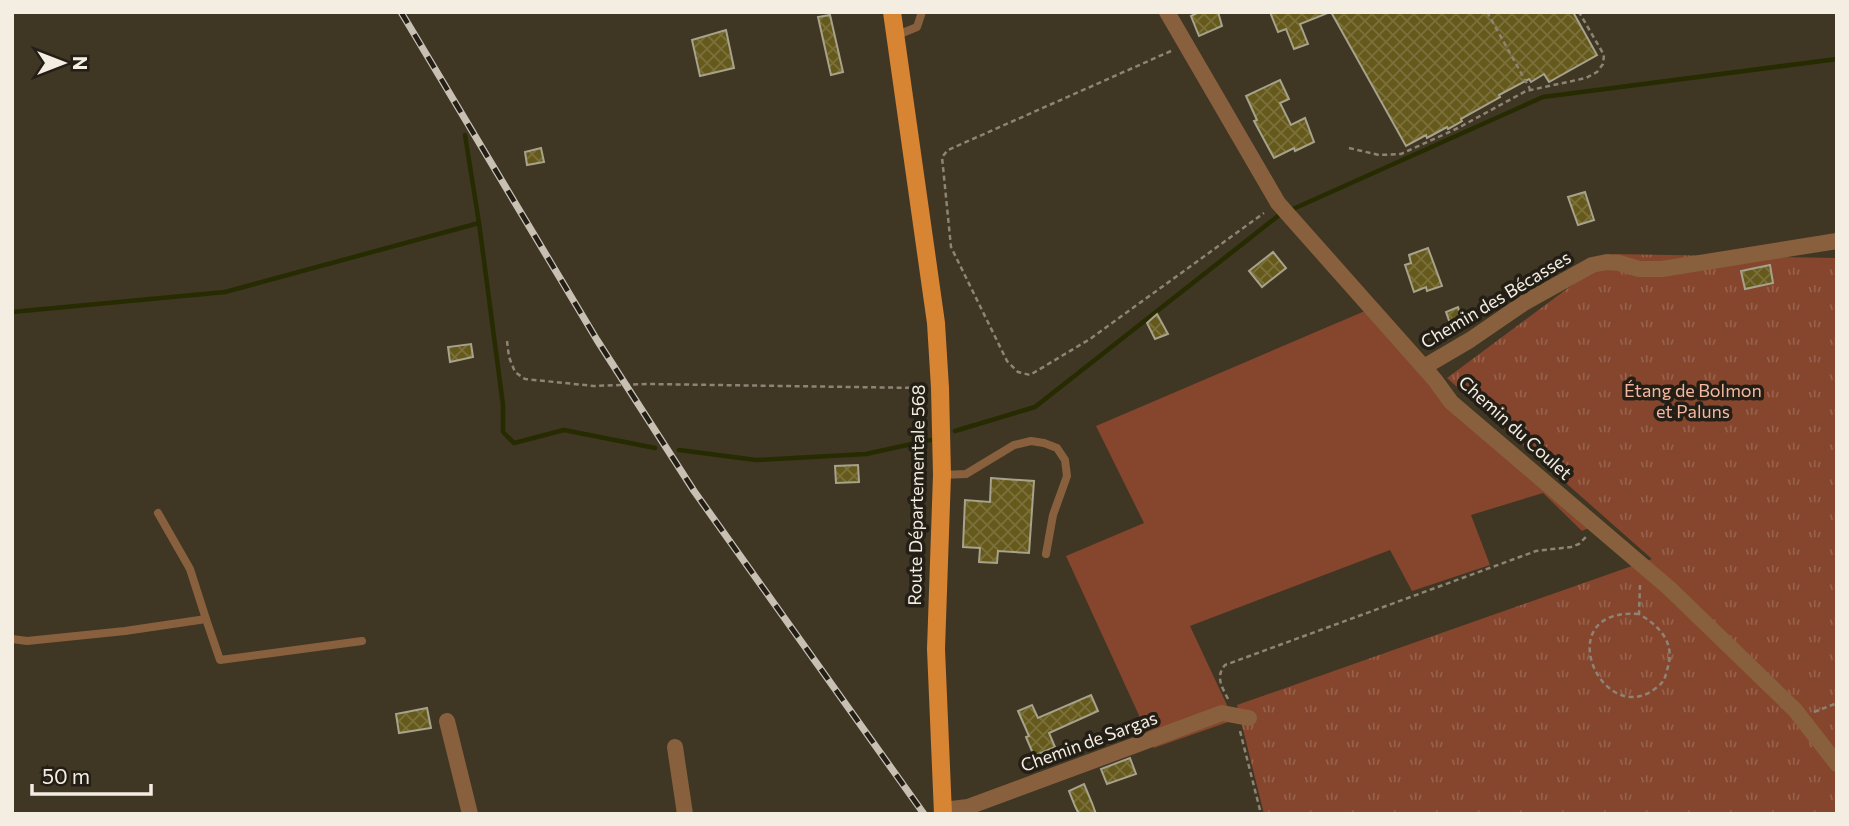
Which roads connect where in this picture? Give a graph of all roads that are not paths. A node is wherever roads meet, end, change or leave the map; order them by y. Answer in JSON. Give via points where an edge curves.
{"nodes":[{"id":1,"x":892,"y":12,"type":"edge"},
{"id":2,"x":922,"y":12,"type":"edge"},
{"id":3,"x":1167,"y":12,"type":"edge"},
{"id":4,"x":895,"y":36,"type":"junction"},
{"id":5,"x":1837,"y":241,"type":"edge"},
{"id":6,"x":1424,"y":367,"type":"junction"},
{"id":7,"x":942,"y":475,"type":"junction"},
{"id":8,"x":158,"y":513,"type":"dead end"},
{"id":9,"x":1046,"y":554,"type":"dead end"},
{"id":10,"x":206,"y":619,"type":"junction"},
{"id":11,"x":12,"y":639,"type":"edge"},
{"id":12,"x":362,"y":641,"type":"dead end"},
{"id":13,"x":1241,"y":716,"type":"road end"},
{"id":14,"x":447,"y":721,"type":"dead end"},
{"id":15,"x":675,"y":747,"type":"dead end"},
{"id":16,"x":1837,"y":764,"type":"edge"},
{"id":17,"x":943,"y":812,"type":"edge"},
{"id":18,"x":470,"y":814,"type":"edge"},
{"id":19,"x":685,"y":814,"type":"edge"}],
"edges":[{"from":1,"to":4,"type":"main road","name":"Route Départementale 568"},
{"from":2,"to":4,"type":"lane","via":[[917,27]]},
{"from":3,"to":6,"type":"street","name":"Chemin du Coulet","via":[[1278,203]]},
{"from":4,"to":7,"type":"main road","name":"Route Départementale 568","via":[[936,323]]},
{"from":5,"to":6,"type":"street","name":"Chemin des Bécasses","via":[[1662,269],[1600,262],[1524,303]]},
{"from":6,"to":16,"type":"street","name":"Chemin du Coulet","via":[[1451,402],[1669,588],[1802,718]]},
{"from":7,"to":9,"type":"lane","via":[[966,474],[1014,445],[1031,441],[1057,448],[1068,476],[1053,515]]},
{"from":7,"to":17,"type":"main road","name":"Route Départementale 568","via":[[936,649]]},
{"from":8,"to":10,"type":"lane","via":[[190,569]]},
{"from":10,"to":11,"type":"lane","via":[[27,642]]},
{"from":10,"to":12,"type":"lane","via":[[220,660]]},
{"from":13,"to":17,"type":"street","name":"Chemin de Sargas","via":[[1222,713],[968,807]]},
{"from":14,"to":18,"type":"street"},
{"from":15,"to":19,"type":"street"}]}
